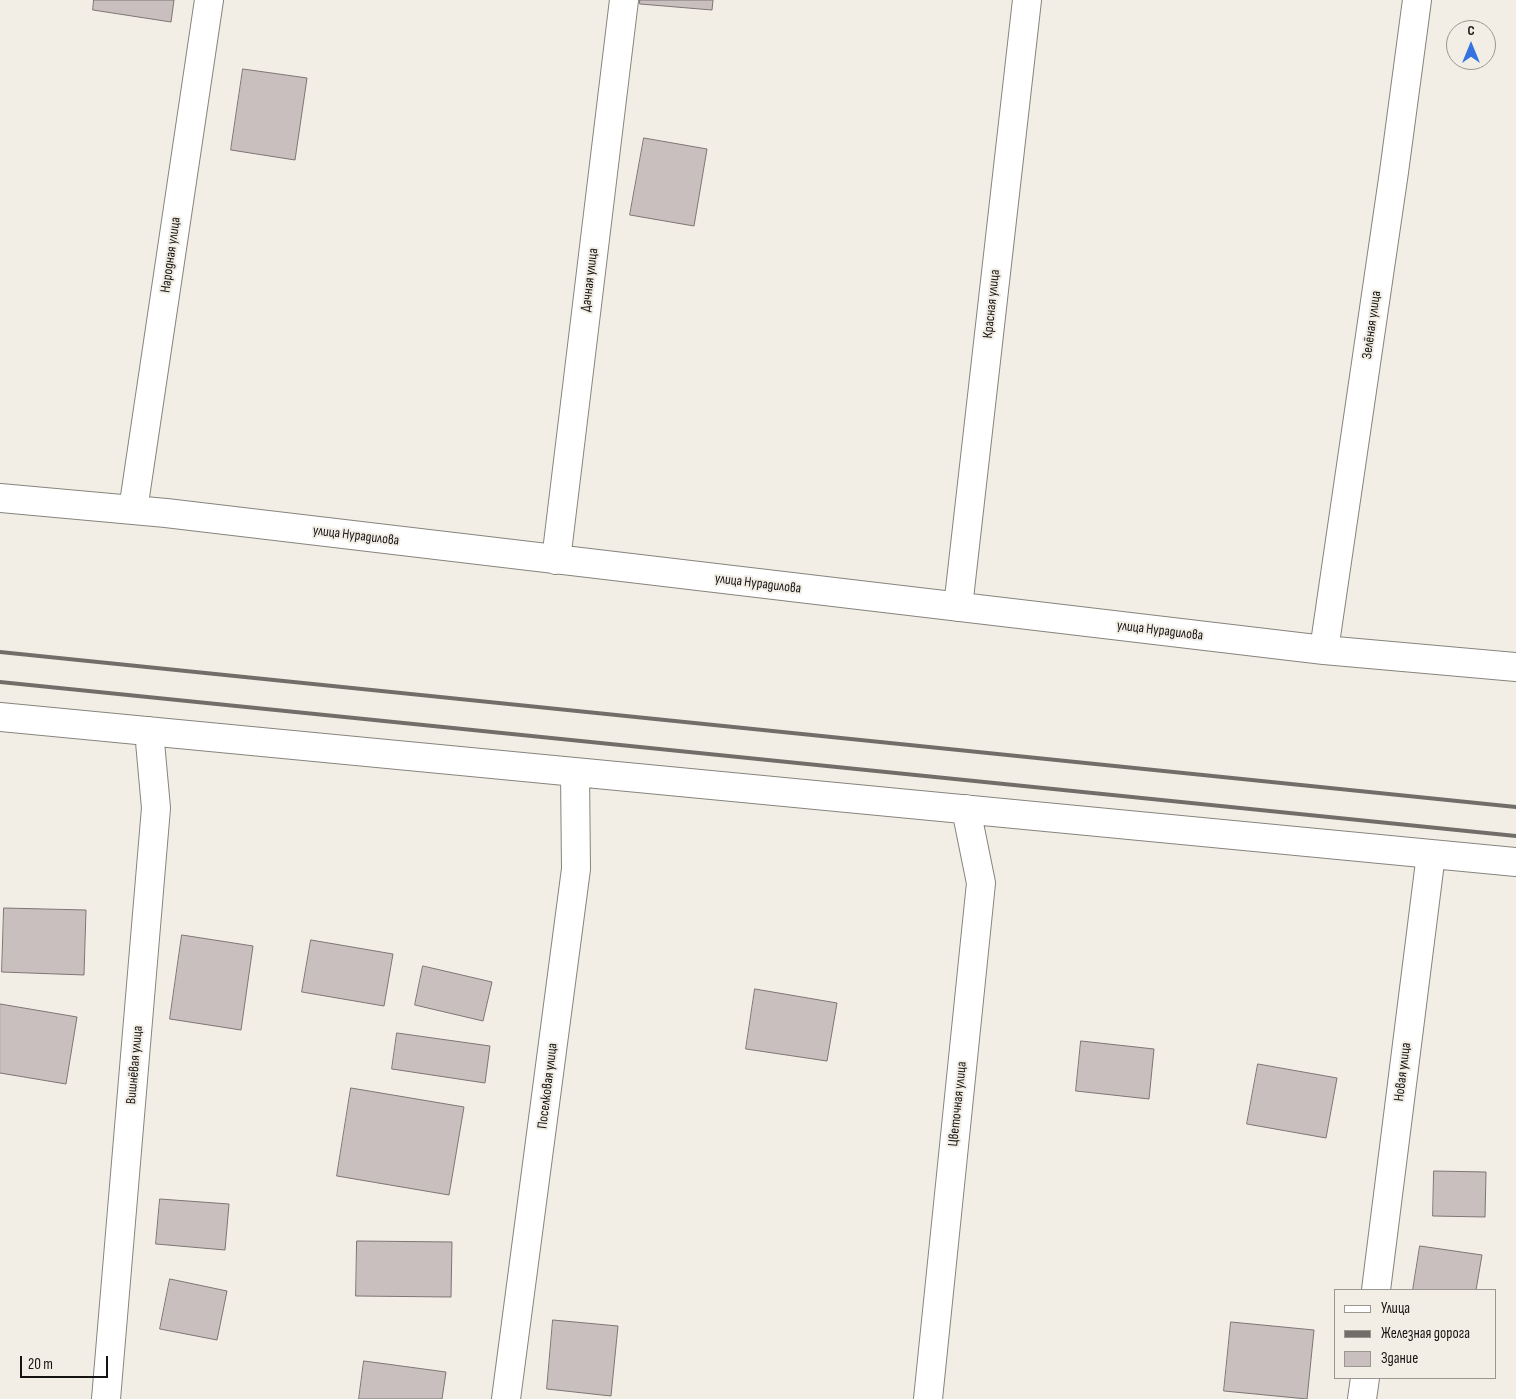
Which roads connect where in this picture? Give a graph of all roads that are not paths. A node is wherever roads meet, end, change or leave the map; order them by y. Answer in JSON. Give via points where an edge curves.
{"nodes":[{"id":1,"x":209,"y":0,"type":"edge"},
{"id":2,"x":624,"y":0,"type":"edge"},
{"id":3,"x":1027,"y":0,"type":"edge"},
{"id":4,"x":1417,"y":0,"type":"edge"},
{"id":5,"x":0,"y":498,"type":"edge"},
{"id":6,"x":133,"y":510,"type":"junction"},
{"id":7,"x":556,"y":560,"type":"junction"},
{"id":8,"x":958,"y":607,"type":"junction"},
{"id":9,"x":1324,"y":650,"type":"junction"},
{"id":10,"x":1516,"y":667,"type":"edge"},
{"id":11,"x":0,"y":717,"type":"edge"},
{"id":12,"x":148,"y":731,"type":"junction"},
{"id":13,"x":575,"y":772,"type":"junction"},
{"id":14,"x":966,"y":809,"type":"junction"},
{"id":15,"x":1431,"y":854,"type":"junction"},
{"id":16,"x":1516,"y":862,"type":"edge"},
{"id":17,"x":1376,"y":1289,"type":"edge"},
{"id":18,"x":1365,"y":1379,"type":"edge"},
{"id":19,"x":106,"y":1399,"type":"edge"},
{"id":20,"x":506,"y":1399,"type":"edge"},
{"id":21,"x":928,"y":1399,"type":"edge"},
{"id":22,"x":1362,"y":1399,"type":"edge"}],
"edges":[{"from":1,"to":6,"type":"street","name":"Народная улица"},
{"from":2,"to":7,"type":"street","name":"Дачная улица"},
{"from":3,"to":8,"type":"street","name":"Красная улица"},
{"from":4,"to":9,"type":"street","name":"Зелёная улица"},
{"from":5,"to":6,"type":"street","name":"улица Нурадилова"},
{"from":6,"to":7,"type":"street","name":"улица Нурадилова"},
{"from":7,"to":8,"type":"street","name":"улица Нурадилова"},
{"from":8,"to":9,"type":"street","name":"улица Нурадилова"},
{"from":9,"to":10,"type":"street","name":"улица Нурадилова"},
{"from":11,"to":12,"type":"street"},
{"from":12,"to":13,"type":"street"},
{"from":12,"to":19,"type":"street","name":"Вишнёвая улица","via":[[156,808]]},
{"from":13,"to":14,"type":"street"},
{"from":13,"to":20,"type":"street","name":"Поселковая улица","via":[[576,869]]},
{"from":14,"to":15,"type":"street"},
{"from":14,"to":21,"type":"street","name":"Цветочная улица","via":[[981,883]]},
{"from":15,"to":16,"type":"street"},
{"from":15,"to":17,"type":"street","name":"Новая улица"},
{"from":18,"to":22,"type":"street"}]}
